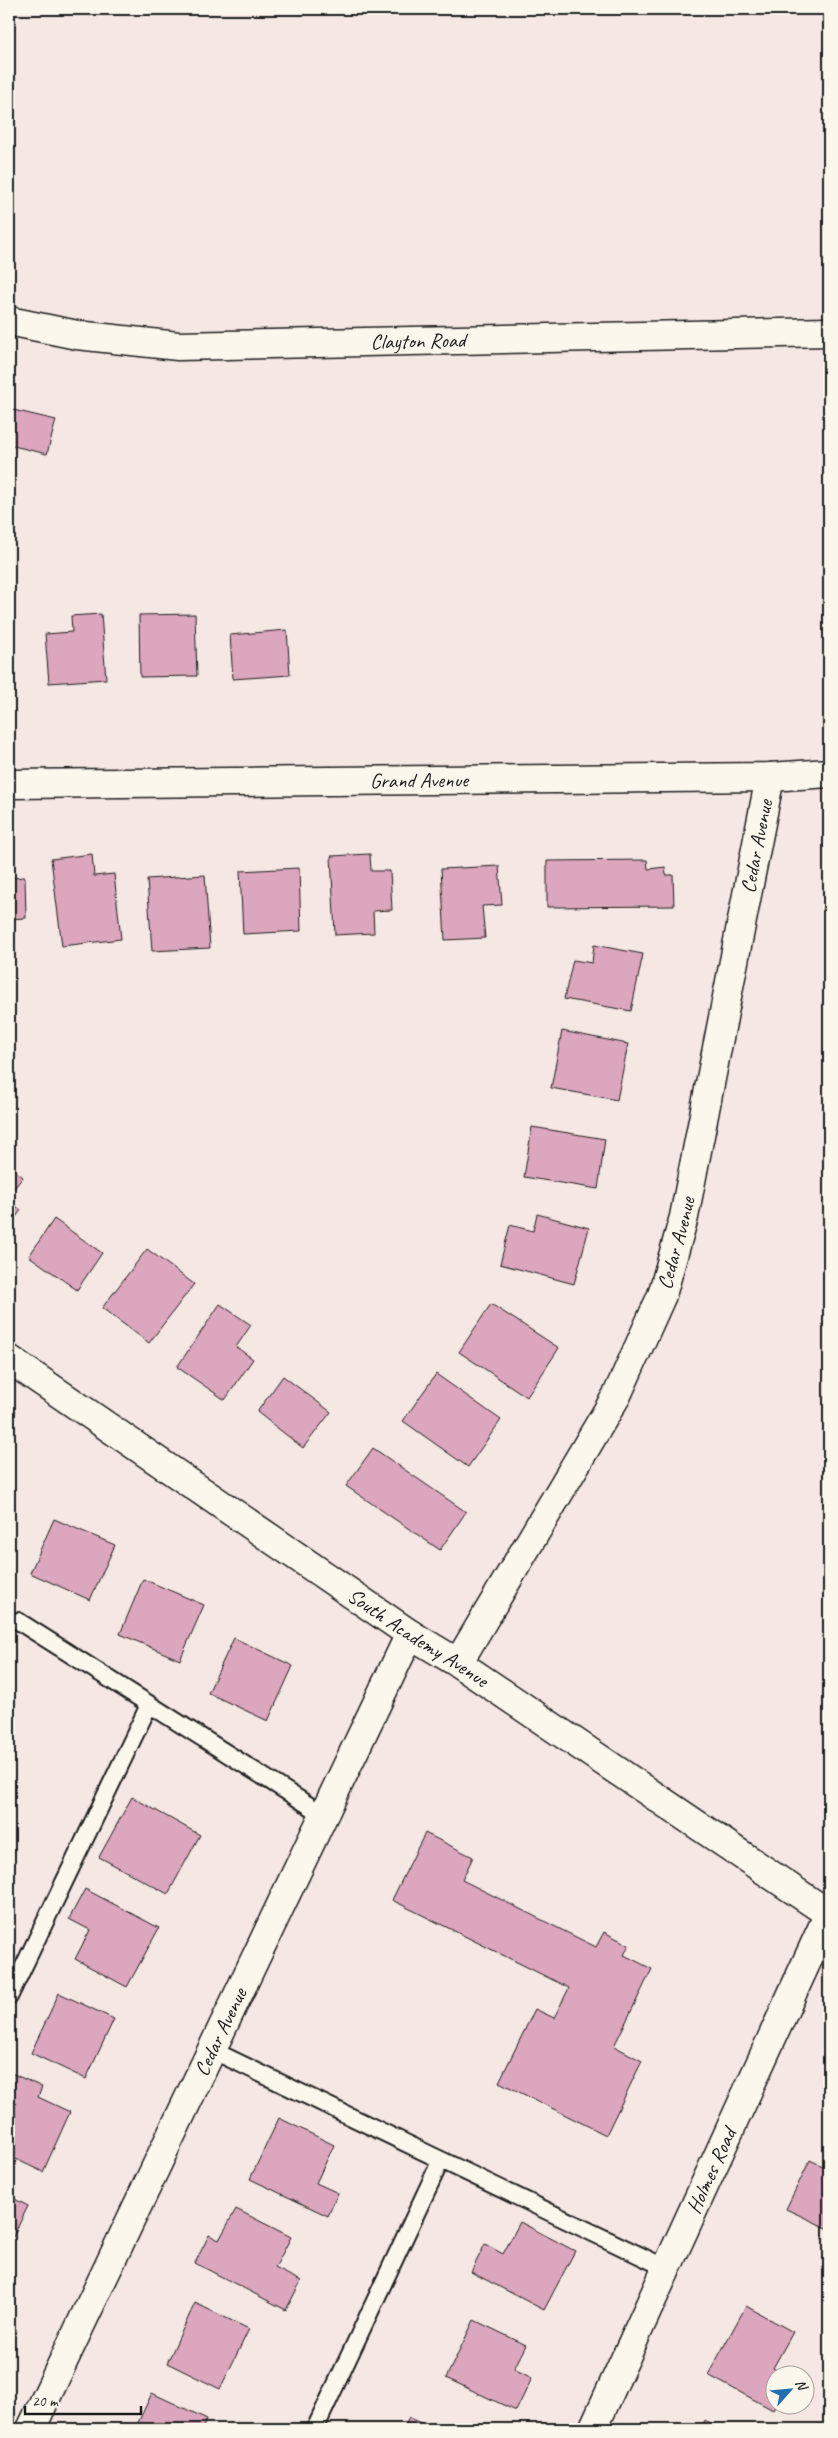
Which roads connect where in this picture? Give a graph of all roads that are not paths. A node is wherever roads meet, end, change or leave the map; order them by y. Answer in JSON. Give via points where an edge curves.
{"nodes":[{"id":1,"x":9,"y":321,"type":"edge"},
{"id":2,"x":829,"y":332,"type":"edge"},
{"id":3,"x":829,"y":773,"type":"edge"},
{"id":4,"x":770,"y":777,"type":"junction"},
{"id":5,"x":9,"y":784,"type":"edge"},
{"id":6,"x":9,"y":1359,"type":"edge"},
{"id":7,"x":18,"y":1622,"type":"dead end"},
{"id":8,"x":410,"y":1634,"type":"junction"},
{"id":9,"x":458,"y":1663,"type":"junction"},
{"id":10,"x":149,"y":1705,"type":"junction"},
{"id":11,"x":324,"y":1815,"type":"junction"},
{"id":12,"x":829,"y":1913,"type":"edge"},
{"id":13,"x":9,"y":1997,"type":"edge"},
{"id":14,"x":212,"y":2050,"type":"junction"},
{"id":15,"x":441,"y":2160,"type":"junction"},
{"id":16,"x":666,"y":2268,"type":"junction"},
{"id":17,"x":31,"y":2429,"type":"edge"},
{"id":18,"x":315,"y":2429,"type":"edge"},
{"id":19,"x":593,"y":2429,"type":"edge"}],
"edges":[{"from":1,"to":2,"type":"street","name":"Clayton Road","via":[[77,336],[178,346]]},
{"from":3,"to":4,"type":"street","name":"Grand Avenue"},
{"from":4,"to":5,"type":"street","name":"Grand Avenue"},
{"from":4,"to":9,"type":"street","name":"Cedar Avenue","via":[[684,1217],[662,1295],[617,1395]]},
{"from":6,"to":8,"type":"street","name":"South Academy Avenue"},
{"from":7,"to":10,"type":"lane"},
{"from":8,"to":9,"type":"street","name":"South Academy Avenue"},
{"from":8,"to":11,"type":"street","name":"Cedar Avenue"},
{"from":9,"to":12,"type":"street","name":"South Academy Avenue"},
{"from":10,"to":11,"type":"lane"},
{"from":10,"to":13,"type":"lane"},
{"from":11,"to":14,"type":"street","name":"Cedar Avenue"},
{"from":12,"to":16,"type":"street","name":"Holmes Road"},
{"from":14,"to":15,"type":"lane"},
{"from":14,"to":17,"type":"street","name":"Cedar Avenue"},
{"from":15,"to":16,"type":"lane"},
{"from":15,"to":18,"type":"lane"},
{"from":16,"to":19,"type":"street","name":"Holmes Road"}]}
